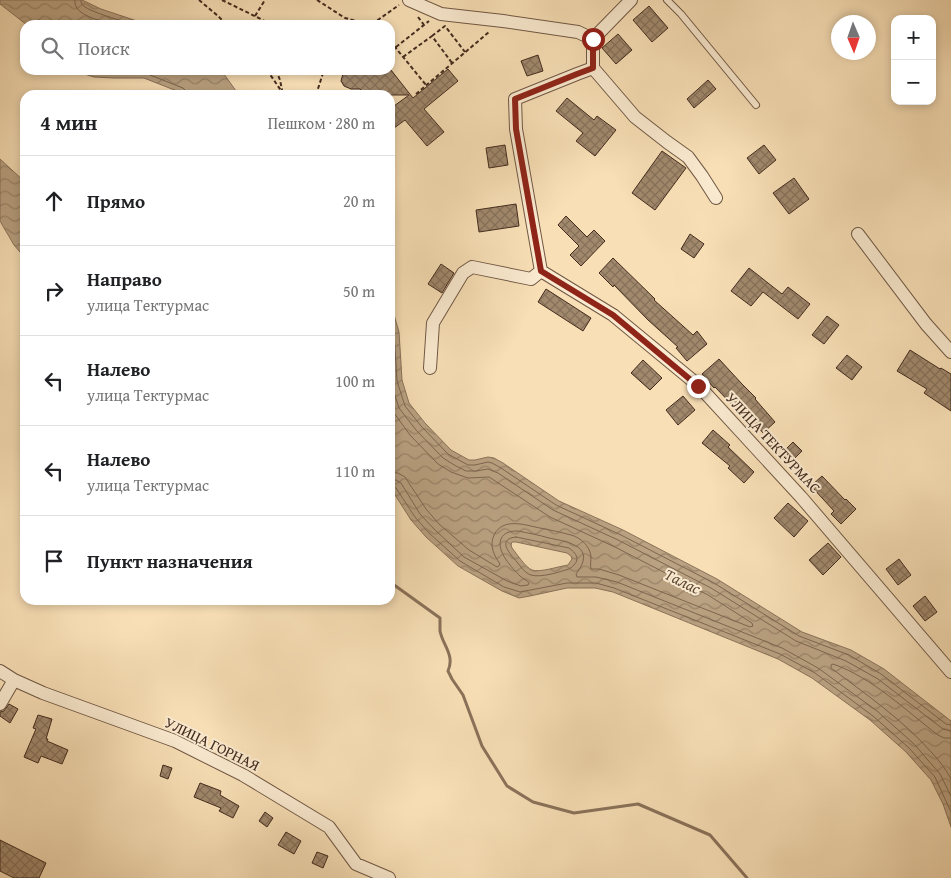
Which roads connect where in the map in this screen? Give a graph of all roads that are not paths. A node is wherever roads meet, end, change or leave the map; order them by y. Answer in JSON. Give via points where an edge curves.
{"nodes":[{"id":1,"x":630,"y":0,"type":"edge"},
{"id":2,"x":667,"y":0,"type":"edge"},
{"id":3,"x":407,"y":1,"type":"edge"},
{"id":4,"x":593,"y":39,"type":"junction"},
{"id":5,"x":593,"y":68,"type":"junction"},
{"id":6,"x":756,"y":105,"type":"dead end"},
{"id":7,"x":716,"y":198,"type":"dead end"},
{"id":8,"x":858,"y":234,"type":"dead end"},
{"id":9,"x":541,"y":271,"type":"junction"},
{"id":10,"x":951,"y":352,"type":"edge"},
{"id":11,"x":430,"y":368,"type":"dead end"},
{"id":12,"x":0,"y":671,"type":"edge"},
{"id":13,"x":951,"y":672,"type":"edge"},
{"id":14,"x":14,"y":680,"type":"junction"},
{"id":15,"x":0,"y":704,"type":"edge"},
{"id":16,"x":389,"y":878,"type":"edge"}],
"edges":[{"from":1,"to":4,"type":"street"},
{"from":2,"to":6,"type":"lane"},
{"from":3,"to":4,"type":"street","via":[[441,14],[578,32]]},
{"from":4,"to":5,"type":"street"},
{"from":5,"to":7,"type":"street","via":[[635,116],[688,157]]},
{"from":5,"to":9,"type":"street","via":[[515,99],[516,129]]},
{"from":8,"to":10,"type":"street"},
{"from":9,"to":11,"type":"street","via":[[531,279],[472,267],[463,273],[433,323]]},
{"from":9,"to":13,"type":"street","name":"УЛИЦА ТЕКТУРМАС","via":[[613,315],[698,386],[801,497]]},
{"from":12,"to":14,"type":"street","name":"УЛИЦА ГОРНАЯ"},
{"from":14,"to":15,"type":"street"},
{"from":14,"to":16,"type":"street","name":"УЛИЦА ГОРНАЯ","via":[[176,741],[244,775],[329,827],[356,864]]}]}
